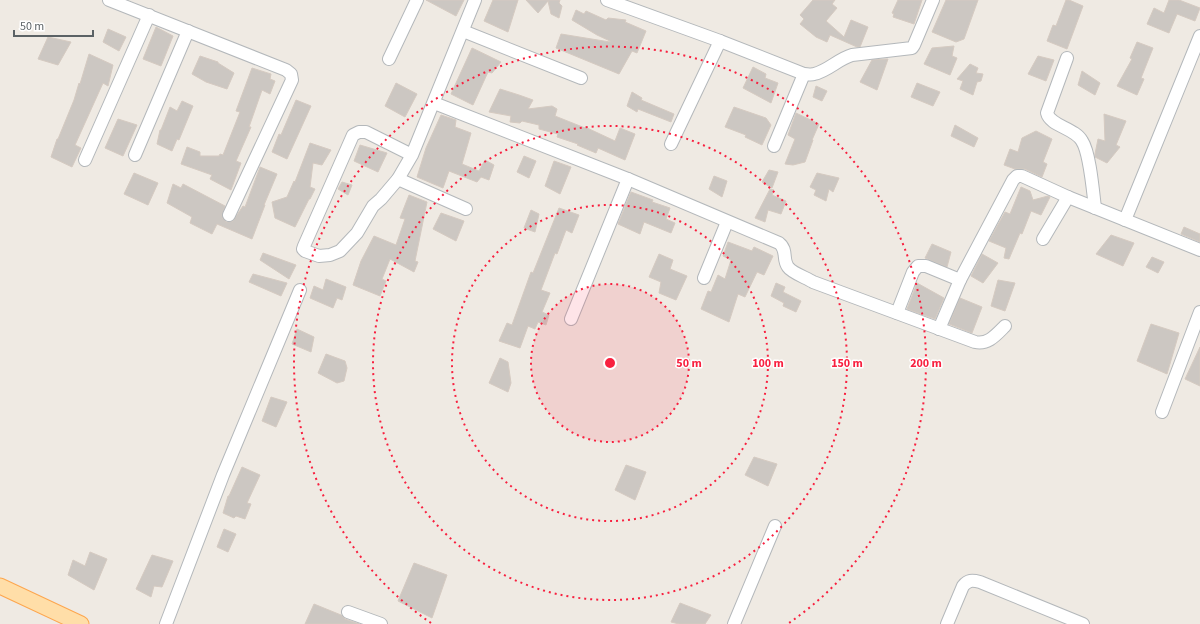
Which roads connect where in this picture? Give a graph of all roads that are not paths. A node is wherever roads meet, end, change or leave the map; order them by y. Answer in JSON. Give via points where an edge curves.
{"nodes":[{"id":1,"x":109,"y":0,"type":"edge"},
{"id":2,"x":417,"y":0,"type":"edge"},
{"id":3,"x":475,"y":0,"type":"edge"},
{"id":4,"x":607,"y":0,"type":"edge"},
{"id":5,"x":933,"y":0,"type":"edge"},
{"id":6,"x":149,"y":16,"type":"junction"},
{"id":7,"x":463,"y":30,"type":"junction"},
{"id":8,"x":188,"y":31,"type":"junction"},
{"id":9,"x":1200,"y":36,"type":"edge"},
{"id":10,"x":720,"y":41,"type":"junction"},
{"id":11,"x":1067,"y":58,"type":"dead end"},
{"id":12,"x":389,"y":59,"type":"dead end"},
{"id":13,"x":804,"y":74,"type":"junction"},
{"id":14,"x":580,"y":78,"type":"dead end"},
{"id":15,"x":434,"y":103,"type":"junction"},
{"id":16,"x":671,"y":144,"type":"dead end"},
{"id":17,"x":774,"y":146,"type":"dead end"},
{"id":18,"x":136,"y":155,"type":"dead end"},
{"id":19,"x":412,"y":155,"type":"junction"},
{"id":20,"x":85,"y":160,"type":"dead end"},
{"id":21,"x":398,"y":179,"type":"junction"},
{"id":22,"x":628,"y":179,"type":"junction"},
{"id":23,"x":1068,"y":197,"type":"junction"},
{"id":24,"x":1095,"y":208,"type":"junction"},
{"id":25,"x":466,"y":209,"type":"dead end"},
{"id":26,"x":229,"y":215,"type":"dead end"},
{"id":27,"x":1126,"y":220,"type":"junction"},
{"id":28,"x":727,"y":222,"type":"junction"},
{"id":29,"x":1043,"y":239,"type":"dead end"},
{"id":30,"x":1200,"y":250,"type":"edge"},
{"id":31,"x":704,"y":278,"type":"dead end"},
{"id":32,"x":960,"y":280,"type":"junction"},
{"id":33,"x":300,"y":290,"type":"dead end"},
{"id":34,"x":1200,"y":312,"type":"edge"},
{"id":35,"x":897,"y":313,"type":"junction"},
{"id":36,"x":571,"y":318,"type":"dead end"},
{"id":37,"x":1005,"y":326,"type":"dead end"},
{"id":38,"x":940,"y":329,"type":"junction"},
{"id":39,"x":1162,"y":412,"type":"dead end"},
{"id":40,"x":775,"y":526,"type":"dead end"},
{"id":41,"x":0,"y":586,"type":"edge"},
{"id":42,"x":348,"y":612,"type":"dead end"},
{"id":43,"x":81,"y":624,"type":"edge"},
{"id":44,"x":166,"y":624,"type":"edge"},
{"id":45,"x":381,"y":624,"type":"edge"},
{"id":46,"x":734,"y":624,"type":"edge"},
{"id":47,"x":947,"y":624,"type":"edge"},
{"id":48,"x":1083,"y":624,"type":"edge"}],
"edges":[{"from":1,"to":6,"type":"street"},
{"from":2,"to":12,"type":"street"},
{"from":3,"to":7,"type":"street"},
{"from":4,"to":10,"type":"street"},
{"from":5,"to":13,"type":"street","via":[[912,48],[852,55],[822,71]]},
{"from":6,"to":8,"type":"street"},
{"from":6,"to":20,"type":"street"},
{"from":7,"to":14,"type":"street"},
{"from":7,"to":15,"type":"street"},
{"from":8,"to":18,"type":"street"},
{"from":8,"to":26,"type":"street","via":[[291,74],[292,80]]},
{"from":9,"to":27,"type":"street"},
{"from":10,"to":13,"type":"street"},
{"from":10,"to":16,"type":"street"},
{"from":11,"to":24,"type":"street","via":[[1047,113],[1051,120],[1082,139],[1087,153]]},
{"from":13,"to":17,"type":"street"},
{"from":15,"to":19,"type":"street"},
{"from":15,"to":22,"type":"street"},
{"from":19,"to":21,"type":"street"},
{"from":19,"to":21,"type":"street","via":[[366,132],[359,132],[353,136],[304,246],[305,251],[319,256],[340,251],[357,233],[373,206]]},
{"from":21,"to":25,"type":"street"},
{"from":22,"to":28,"type":"street"},
{"from":22,"to":36,"type":"street"},
{"from":23,"to":24,"type":"street"},
{"from":23,"to":29,"type":"street"},
{"from":23,"to":32,"type":"street","via":[[1022,176],[1015,177]]},
{"from":24,"to":27,"type":"street"},
{"from":27,"to":30,"type":"street"},
{"from":28,"to":31,"type":"street"},
{"from":28,"to":35,"type":"street","via":[[779,243],[790,270],[813,282]]},
{"from":32,"to":35,"type":"street","via":[[926,266],[918,266],[913,272]]},
{"from":32,"to":38,"type":"street"},
{"from":33,"to":44,"type":"street","via":[[223,475]]},
{"from":34,"to":39,"type":"street"},
{"from":35,"to":38,"type":"street"},
{"from":37,"to":38,"type":"street","via":[[987,342],[980,343]]},
{"from":40,"to":46,"type":"street"},
{"from":41,"to":43,"type":"main road"},
{"from":42,"to":45,"type":"street"},
{"from":47,"to":48,"type":"street","via":[[962,586],[974,580]]}]}
